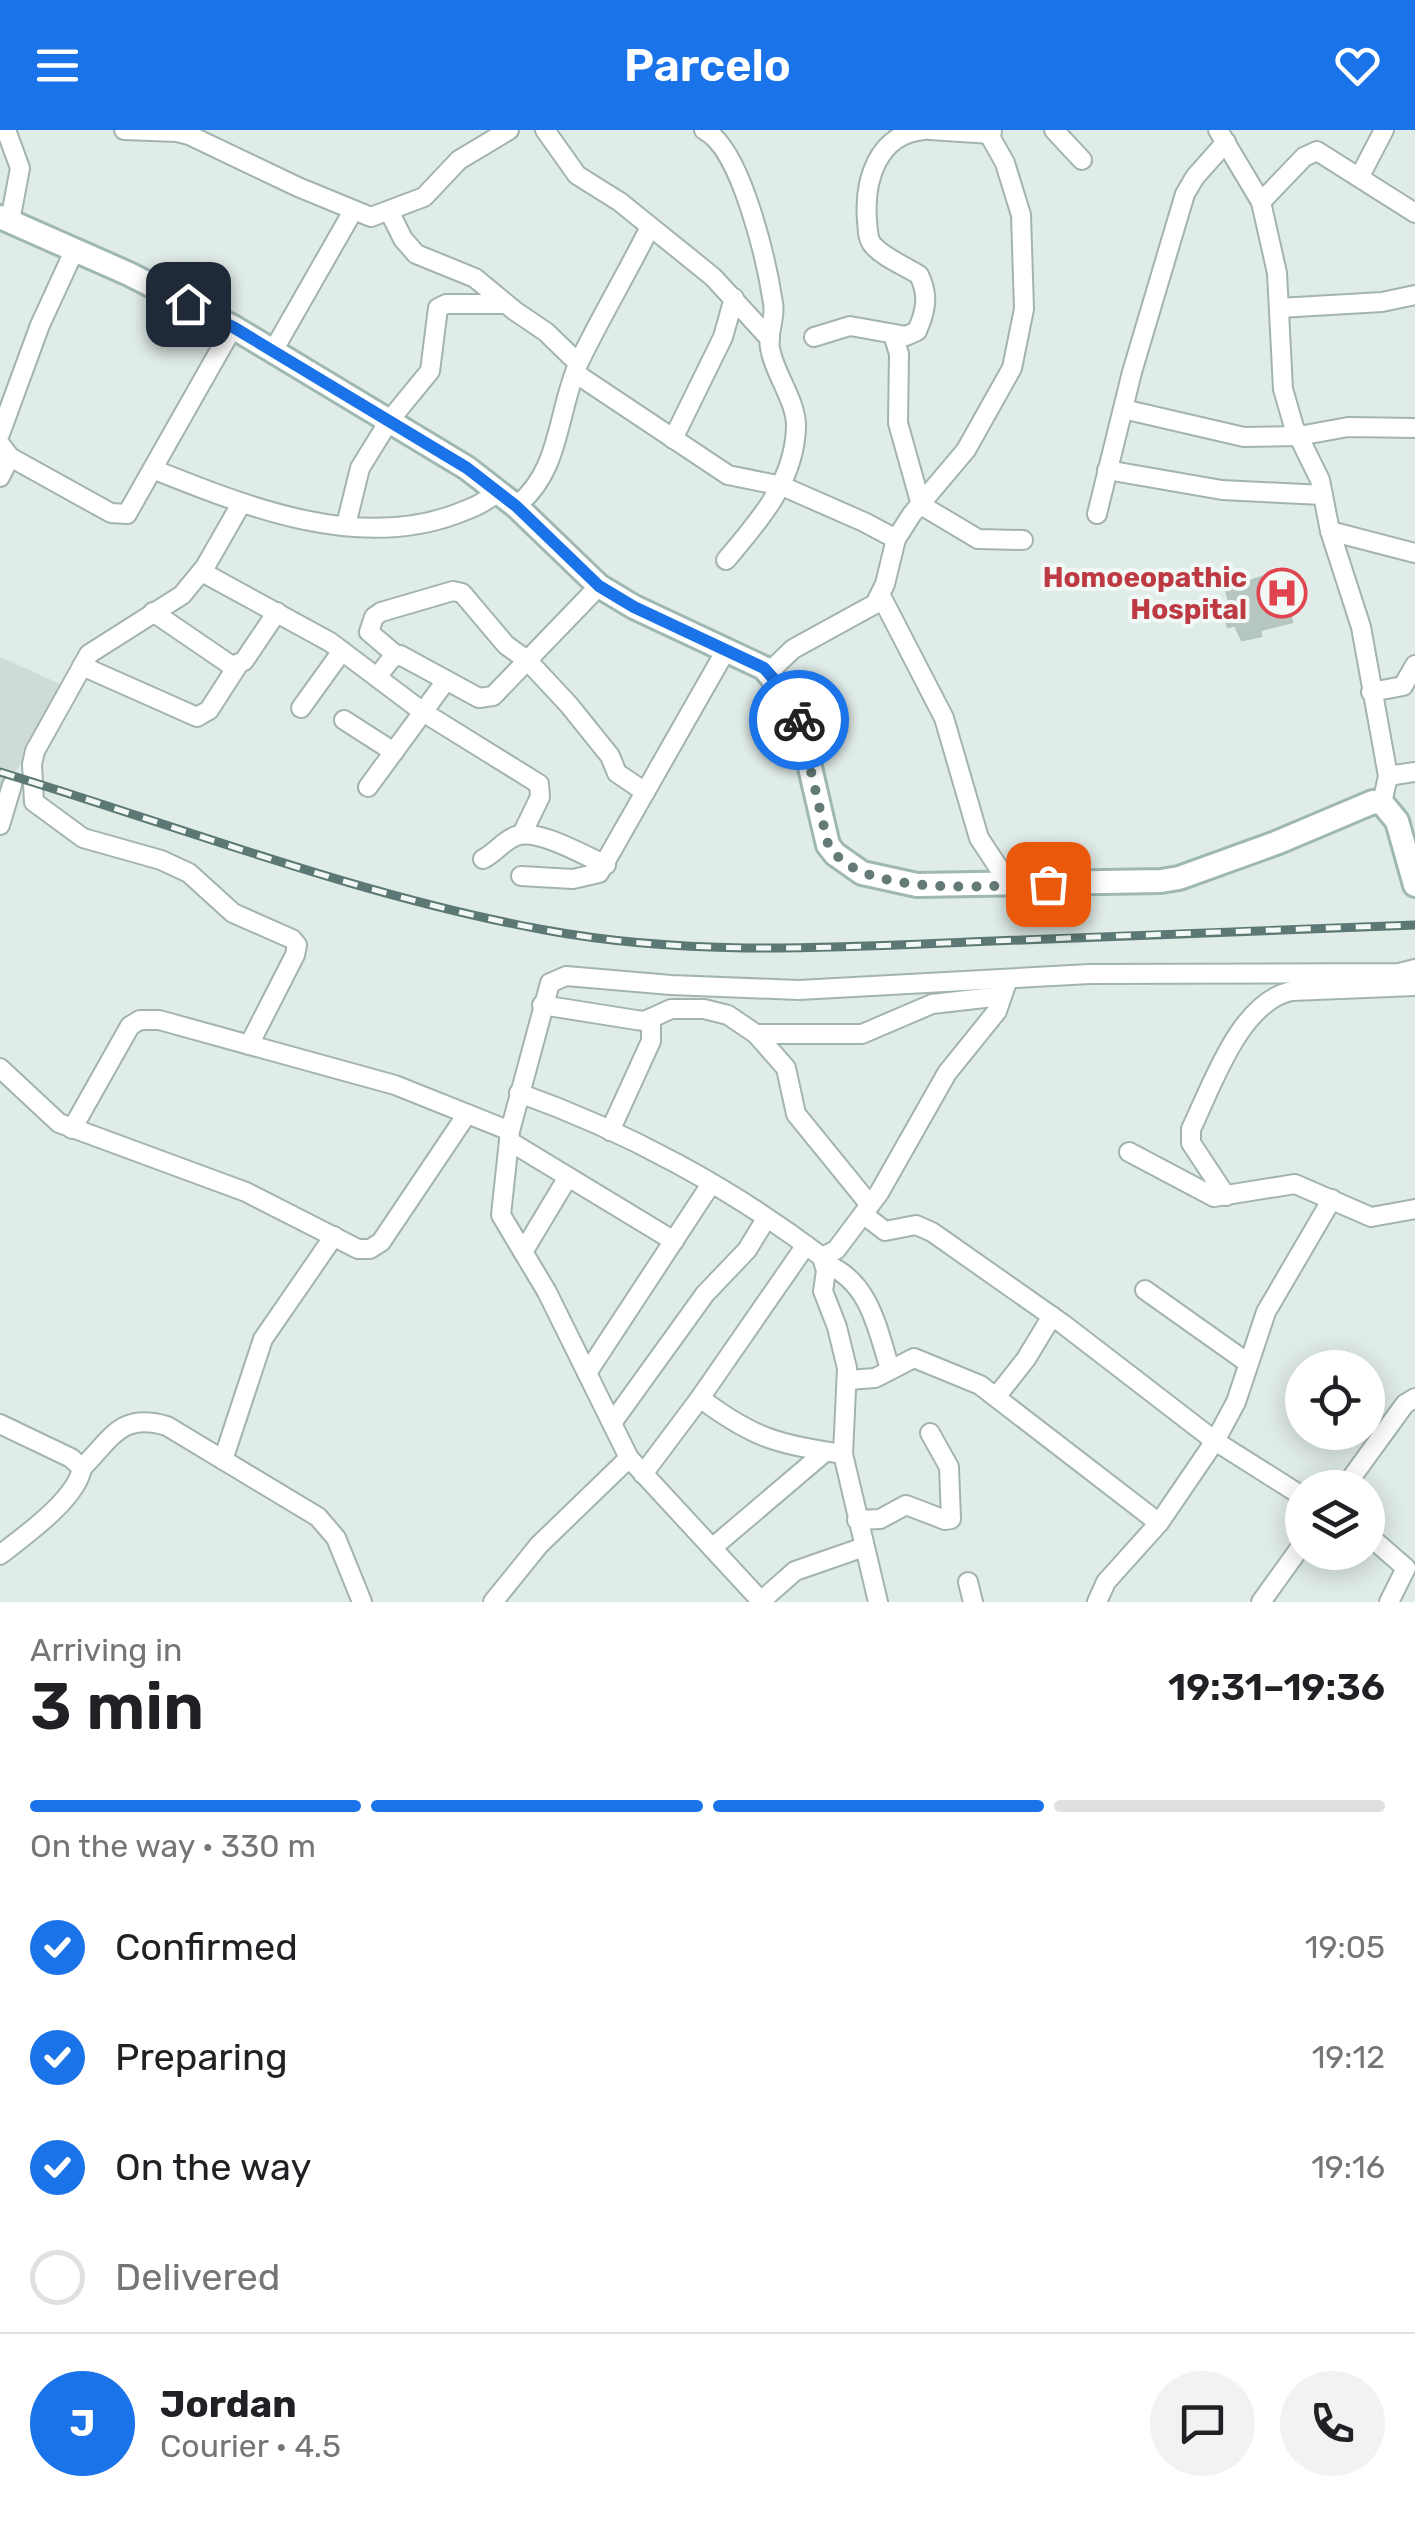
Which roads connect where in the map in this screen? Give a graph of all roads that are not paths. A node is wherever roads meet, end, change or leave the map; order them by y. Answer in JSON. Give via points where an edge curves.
{"nodes":[{"id":1,"x":6,"y":130,"type":"edge"},
{"id":2,"x":124,"y":130,"type":"edge"},
{"id":3,"x":509,"y":130,"type":"edge"},
{"id":4,"x":545,"y":130,"type":"edge"},
{"id":5,"x":704,"y":130,"type":"edge"},
{"id":6,"x":927,"y":130,"type":"edge"},
{"id":7,"x":1054,"y":130,"type":"edge"},
{"id":8,"x":1384,"y":130,"type":"edge"},
{"id":9,"x":963,"y":131,"type":"edge"},
{"id":10,"x":991,"y":132,"type":"edge"},
{"id":11,"x":195,"y":134,"type":"edge"},
{"id":12,"x":1222,"y":136,"type":"edge"},
{"id":13,"x":1082,"y":160,"type":"dead end"},
{"id":14,"x":1360,"y":176,"type":"junction"},
{"id":15,"x":1261,"y":202,"type":"junction"},
{"id":16,"x":353,"y":212,"type":"junction"},
{"id":17,"x":390,"y":213,"type":"junction"},
{"id":18,"x":1415,"y":213,"type":"edge"},
{"id":19,"x":5,"y":219,"type":"edge"},
{"id":20,"x":650,"y":229,"type":"junction"},
{"id":21,"x":75,"y":249,"type":"junction"},
{"id":22,"x":1415,"y":295,"type":"edge"},
{"id":23,"x":734,"y":298,"type":"junction"},
{"id":24,"x":505,"y":304,"type":"junction"},
{"id":25,"x":1279,"y":308,"type":"junction"},
{"id":26,"x":233,"y":327,"type":"junction"},
{"id":27,"x":893,"y":334,"type":"junction"},
{"id":28,"x":814,"y":337,"type":"dead end"},
{"id":29,"x":770,"y":339,"type":"junction"},
{"id":30,"x":273,"y":352,"type":"junction"},
{"id":31,"x":577,"y":368,"type":"junction"},
{"id":32,"x":1123,"y":409,"type":"junction"},
{"id":33,"x":388,"y":421,"type":"junction"},
{"id":34,"x":1415,"y":428,"type":"edge"},
{"id":35,"x":0,"y":434,"type":"edge"},
{"id":36,"x":1298,"y":436,"type":"junction"},
{"id":37,"x":673,"y":439,"type":"junction"},
{"id":38,"x":5,"y":451,"type":"edge"},
{"id":39,"x":155,"y":470,"type":"junction"},
{"id":40,"x":1107,"y":470,"type":"junction"},
{"id":41,"x":0,"y":477,"type":"edge"},
{"id":42,"x":782,"y":486,"type":"junction"},
{"id":43,"x":1323,"y":495,"type":"junction"},
{"id":44,"x":507,"y":499,"type":"junction"},
{"id":45,"x":241,"y":504,"type":"junction"},
{"id":46,"x":921,"y":505,"type":"junction"},
{"id":47,"x":1097,"y":514,"type":"dead end"},
{"id":48,"x":346,"y":525,"type":"junction"},
{"id":49,"x":1330,"y":531,"type":"junction"},
{"id":50,"x":896,"y":539,"type":"junction"},
{"id":51,"x":1024,"y":540,"type":"dead end"},
{"id":52,"x":1415,"y":552,"type":"edge"},
{"id":53,"x":726,"y":560,"type":"dead end"},
{"id":54,"x":202,"y":572,"type":"junction"},
{"id":55,"x":599,"y":586,"type":"junction"},
{"id":56,"x":881,"y":596,"type":"junction"},
{"id":57,"x":153,"y":612,"type":"junction"},
{"id":58,"x":277,"y":612,"type":"junction"},
{"id":59,"x":726,"y":650,"type":"junction"},
{"id":60,"x":342,"y":651,"type":"junction"},
{"id":61,"x":396,"y":655,"type":"junction"},
{"id":62,"x":527,"y":660,"type":"junction"},
{"id":63,"x":238,"y":665,"type":"junction"},
{"id":64,"x":1415,"y":665,"type":"edge"},
{"id":65,"x":82,"y":666,"type":"junction"},
{"id":66,"x":770,"y":672,"type":"junction"},
{"id":67,"x":377,"y":678,"type":"junction"},
{"id":68,"x":445,"y":682,"type":"junction"},
{"id":69,"x":1371,"y":692,"type":"junction"},
{"id":70,"x":301,"y":708,"type":"dead end"},
{"id":71,"x":423,"y":712,"type":"junction"},
{"id":72,"x":344,"y":720,"type":"dead end"},
{"id":73,"x":394,"y":752,"type":"junction"},
{"id":74,"x":1415,"y":772,"type":"edge"},
{"id":75,"x":1388,"y":776,"type":"junction"},
{"id":76,"x":6,"y":784,"type":"edge"},
{"id":77,"x":368,"y":787,"type":"dead end"},
{"id":78,"x":34,"y":791,"type":"junction"},
{"id":79,"x":645,"y":792,"type":"junction"},
{"id":80,"x":1382,"y":802,"type":"junction"},
{"id":81,"x":0,"y":825,"type":"edge"},
{"id":82,"x":522,"y":834,"type":"junction"},
{"id":83,"x":483,"y":859,"type":"dead end"},
{"id":84,"x":606,"y":865,"type":"junction"},
{"id":85,"x":521,"y":876,"type":"dead end"},
{"id":86,"x":1010,"y":885,"type":"junction"},
{"id":87,"x":1415,"y":885,"type":"edge"},
{"id":88,"x":1415,"y":968,"type":"edge"},
{"id":89,"x":1415,"y":986,"type":"edge"},
{"id":90,"x":1005,"y":988,"type":"junction"},
{"id":91,"x":542,"y":1005,"type":"junction"},
{"id":92,"x":651,"y":1018,"type":"junction"},
{"id":93,"x":756,"y":1034,"type":"junction"},
{"id":94,"x":250,"y":1044,"type":"junction"},
{"id":95,"x":0,"y":1068,"type":"edge"},
{"id":96,"x":519,"y":1093,"type":"junction"},
{"id":97,"x":467,"y":1114,"type":"junction"},
{"id":98,"x":72,"y":1128,"type":"junction"},
{"id":99,"x":610,"y":1131,"type":"junction"},
{"id":100,"x":509,"y":1136,"type":"junction"},
{"id":101,"x":1129,"y":1152,"type":"dead end"},
{"id":102,"x":568,"y":1177,"type":"junction"},
{"id":103,"x":711,"y":1184,"type":"junction"},
{"id":104,"x":1226,"y":1196,"type":"junction"},
{"id":105,"x":1332,"y":1199,"type":"junction"},
{"id":106,"x":1415,"y":1209,"type":"edge"},
{"id":107,"x":866,"y":1210,"type":"junction"},
{"id":108,"x":766,"y":1219,"type":"junction"},
{"id":109,"x":334,"y":1236,"type":"junction"},
{"id":110,"x":674,"y":1242,"type":"junction"},
{"id":111,"x":806,"y":1245,"type":"junction"},
{"id":112,"x":523,"y":1252,"type":"junction"},
{"id":113,"x":824,"y":1261,"type":"junction"},
{"id":114,"x":1145,"y":1290,"type":"dead end"},
{"id":115,"x":1052,"y":1316,"type":"junction"},
{"id":116,"x":1248,"y":1363,"type":"junction"},
{"id":117,"x":890,"y":1369,"type":"junction"},
{"id":118,"x":587,"y":1373,"type":"junction"},
{"id":119,"x":848,"y":1380,"type":"junction"},
{"id":120,"x":996,"y":1397,"type":"junction"},
{"id":121,"x":700,"y":1398,"type":"junction"},
{"id":122,"x":1415,"y":1398,"type":"edge"},
{"id":123,"x":612,"y":1423,"type":"junction"},
{"id":124,"x":0,"y":1424,"type":"edge"},
{"id":125,"x":930,"y":1433,"type":"dead end"},
{"id":126,"x":1215,"y":1441,"type":"junction"},
{"id":127,"x":834,"y":1453,"type":"junction"},
{"id":128,"x":629,"y":1458,"type":"junction"},
{"id":129,"x":223,"y":1460,"type":"junction"},
{"id":130,"x":82,"y":1468,"type":"junction"},
{"id":131,"x":1357,"y":1470,"type":"edge"},
{"id":132,"x":643,"y":1474,"type":"junction"},
{"id":133,"x":1285,"y":1485,"type":"edge"},
{"id":134,"x":857,"y":1520,"type":"junction"},
{"id":135,"x":1159,"y":1522,"type":"junction"},
{"id":136,"x":864,"y":1547,"type":"junction"},
{"id":137,"x":712,"y":1548,"type":"junction"},
{"id":138,"x":1385,"y":1550,"type":"edge"},
{"id":139,"x":0,"y":1555,"type":"edge"},
{"id":140,"x":1288,"y":1570,"type":"edge"},
{"id":141,"x":968,"y":1582,"type":"dead end"},
{"id":142,"x":1271,"y":1599,"type":"edge"},
{"id":143,"x":762,"y":1601,"type":"edge"},
{"id":144,"x":362,"y":1602,"type":"edge"},
{"id":145,"x":494,"y":1602,"type":"edge"},
{"id":146,"x":878,"y":1602,"type":"edge"},
{"id":147,"x":973,"y":1602,"type":"edge"},
{"id":148,"x":1097,"y":1602,"type":"edge"},
{"id":149,"x":1389,"y":1602,"type":"edge"}],
"edges":[{"from":1,"to":19,"type":"street","via":[[20,168]]},
{"from":2,"to":11,"type":"street"},
{"from":3,"to":17,"type":"street","via":[[459,160],[424,198]]},
{"from":4,"to":20,"type":"street","via":[[577,174]]},
{"from":5,"to":29,"type":"street","via":[[731,159],[752,216],[774,307]]},
{"from":6,"to":9,"type":"street"},
{"from":6,"to":27,"type":"street","via":[[892,143],[868,177],[869,238],[919,275],[924,290],[926,308],[917,331]]},
{"from":7,"to":13,"type":"street"},
{"from":8,"to":14,"type":"street"},
{"from":9,"to":10,"type":"street"},
{"from":10,"to":46,"type":"street","via":[[1022,215],[1024,310],[1016,356],[966,450]]},
{"from":11,"to":16,"type":"street"},
{"from":12,"to":15,"type":"street"},
{"from":12,"to":32,"type":"street","via":[[1185,194]]},
{"from":14,"to":15,"type":"street","via":[[1317,150]]},
{"from":14,"to":18,"type":"street"},
{"from":15,"to":25,"type":"street"},
{"from":16,"to":17,"type":"street"},
{"from":16,"to":30,"type":"street"},
{"from":17,"to":24,"type":"street","via":[[416,254],[475,278]]},
{"from":19,"to":21,"type":"street"},
{"from":20,"to":23,"type":"street"},
{"from":20,"to":31,"type":"street"},
{"from":21,"to":26,"type":"street"},
{"from":21,"to":35,"type":"street"},
{"from":22,"to":25,"type":"street"},
{"from":23,"to":29,"type":"street"},
{"from":23,"to":37,"type":"street","via":[[723,337]]},
{"from":24,"to":31,"type":"street","via":[[546,332]]},
{"from":24,"to":33,"type":"street","via":[[438,308],[430,371]]},
{"from":25,"to":36,"type":"street","via":[[1283,389]]},
{"from":26,"to":30,"type":"street"},
{"from":26,"to":39,"type":"street"},
{"from":27,"to":28,"type":"street","via":[[850,326]]},
{"from":27,"to":46,"type":"street","via":[[898,424]]},
{"from":29,"to":42,"type":"street","via":[[796,426]]},
{"from":30,"to":33,"type":"street"},
{"from":31,"to":37,"type":"street"},
{"from":31,"to":44,"type":"street","via":[[551,458],[533,493]]},
{"from":32,"to":36,"type":"street","via":[[1232,436]]},
{"from":32,"to":40,"type":"street"},
{"from":33,"to":44,"type":"street"},
{"from":33,"to":48,"type":"street","via":[[360,468]]},
{"from":34,"to":36,"type":"street","via":[[1335,428]]},
{"from":36,"to":43,"type":"street"},
{"from":37,"to":42,"type":"street","via":[[728,475]]},
{"from":38,"to":39,"type":"street","via":[[120,516],[134,508]]},
{"from":38,"to":41,"type":"street"},
{"from":39,"to":45,"type":"street"},
{"from":40,"to":43,"type":"street","via":[[1222,490]]},
{"from":40,"to":47,"type":"street"},
{"from":42,"to":50,"type":"street"},
{"from":42,"to":53,"type":"street"},
{"from":43,"to":49,"type":"street"},
{"from":44,"to":48,"type":"street","via":[[424,526]]},
{"from":44,"to":55,"type":"street"},
{"from":45,"to":48,"type":"street"},
{"from":45,"to":54,"type":"street"},
{"from":46,"to":50,"type":"street"},
{"from":46,"to":51,"type":"street","via":[[978,539]]},
{"from":49,"to":52,"type":"street"},
{"from":49,"to":69,"type":"street","via":[[1361,628]]},
{"from":50,"to":56,"type":"street"},
{"from":54,"to":57,"type":"street","via":[[182,595]]},
{"from":54,"to":58,"type":"street"},
{"from":55,"to":59,"type":"street"},
{"from":55,"to":62,"type":"street"},
{"from":56,"to":66,"type":"street","via":[[793,649]]},
{"from":56,"to":86,"type":"street","via":[[944,718],[979,838]]},
{"from":57,"to":63,"type":"street"},
{"from":57,"to":65,"type":"street","via":[[96,648]]},
{"from":58,"to":60,"type":"street"},
{"from":58,"to":63,"type":"street"},
{"from":59,"to":66,"type":"street"},
{"from":59,"to":79,"type":"street"},
{"from":60,"to":67,"type":"street"},
{"from":60,"to":70,"type":"street"},
{"from":61,"to":62,"type":"street","via":[[370,632],[374,617],[454,591],[469,598],[506,645]]},
{"from":61,"to":67,"type":"street"},
{"from":61,"to":68,"type":"street"},
{"from":62,"to":68,"type":"street","via":[[488,698]]},
{"from":62,"to":79,"type":"street","via":[[582,720],[617,773]]},
{"from":63,"to":65,"type":"street","via":[[210,710],[197,717]]},
{"from":64,"to":69,"type":"street","via":[[1403,686]]},
{"from":65,"to":78,"type":"street","via":[[33,757]]},
{"from":66,"to":86,"type":"street","via":[[796,707],[835,854],[862,873],[910,884]]},
{"from":67,"to":71,"type":"street"},
{"from":68,"to":71,"type":"street"},
{"from":69,"to":75,"type":"street"},
{"from":71,"to":73,"type":"street"},
{"from":71,"to":82,"type":"street","via":[[539,784],[540,797]]},
{"from":72,"to":73,"type":"street"},
{"from":73,"to":77,"type":"street"},
{"from":74,"to":75,"type":"street"},
{"from":75,"to":80,"type":"street"},
{"from":76,"to":78,"type":"street"},
{"from":76,"to":81,"type":"street"},
{"from":78,"to":94,"type":"street","via":[[38,808],[74,834],[189,873],[233,912],[292,939],[298,950]]},
{"from":79,"to":84,"type":"street"},
{"from":80,"to":86,"type":"street","via":[[1179,878]]},
{"from":80,"to":87,"type":"street","via":[[1402,834]]},
{"from":82,"to":83,"type":"street"},
{"from":82,"to":84,"type":"street"},
{"from":84,"to":85,"type":"street","via":[[591,877]]},
{"from":88,"to":90,"type":"street","via":[[1090,974]]},
{"from":89,"to":104,"type":"street","via":[[1292,990],[1262,1007],[1232,1044],[1191,1129],[1191,1143]]},
{"from":90,"to":91,"type":"street","via":[[799,990],[566,976],[550,982]]},
{"from":90,"to":93,"type":"street","via":[[932,1004],[862,1034]]},
{"from":90,"to":107,"type":"street","via":[[991,1020],[947,1073]]},
{"from":91,"to":92,"type":"street"},
{"from":91,"to":96,"type":"street"},
{"from":92,"to":93,"type":"street","via":[[671,1009],[716,1010]]},
{"from":92,"to":99,"type":"street","via":[[651,1041]]},
{"from":93,"to":107,"type":"street","via":[[786,1068],[796,1114]]},
{"from":94,"to":97,"type":"street","via":[[396,1085]]},
{"from":94,"to":98,"type":"street","via":[[140,1020],[121,1039]]},
{"from":95,"to":98,"type":"street","via":[[48,1115]]},
{"from":96,"to":99,"type":"street"},
{"from":96,"to":100,"type":"street"},
{"from":97,"to":100,"type":"street"},
{"from":97,"to":109,"type":"street","via":[[381,1242],[358,1249]]},
{"from":98,"to":109,"type":"street","via":[[246,1192]]},
{"from":99,"to":103,"type":"street"},
{"from":100,"to":102,"type":"street"},
{"from":100,"to":112,"type":"street","via":[[501,1215]]},
{"from":101,"to":104,"type":"street","via":[[1205,1194]]},
{"from":102,"to":110,"type":"street"},
{"from":102,"to":112,"type":"street"},
{"from":103,"to":108,"type":"street"},
{"from":103,"to":110,"type":"street"},
{"from":104,"to":105,"type":"street","via":[[1295,1184]]},
{"from":105,"to":106,"type":"street","via":[[1372,1218]]},
{"from":105,"to":116,"type":"street","via":[[1266,1312]]},
{"from":107,"to":113,"type":"street"},
{"from":107,"to":115,"type":"street","via":[[885,1231],[916,1226],[932,1232]]},
{"from":108,"to":111,"type":"street"},
{"from":108,"to":123,"type":"street"},
{"from":109,"to":129,"type":"street","via":[[263,1339]]},
{"from":110,"to":118,"type":"street"},
{"from":111,"to":113,"type":"street"},
{"from":111,"to":121,"type":"street"},
{"from":112,"to":118,"type":"street"},
{"from":113,"to":117,"type":"street","via":[[852,1280],[871,1308]]},
{"from":113,"to":119,"type":"street","via":[[823,1291]]},
{"from":114,"to":116,"type":"street"},
{"from":115,"to":120,"type":"street"},
{"from":115,"to":126,"type":"street"},
{"from":116,"to":126,"type":"street"},
{"from":117,"to":119,"type":"street"},
{"from":117,"to":120,"type":"street","via":[[909,1358],[921,1360],[973,1380]]},
{"from":118,"to":123,"type":"street"},
{"from":119,"to":127,"type":"street"},
{"from":120,"to":135,"type":"street"},
{"from":121,"to":127,"type":"street","via":[[765,1438]]},
{"from":121,"to":132,"type":"street"},
{"from":122,"to":131,"type":"street"},
{"from":123,"to":128,"type":"street"},
{"from":124,"to":130,"type":"street"},
{"from":125,"to":134,"type":"street","via":[[949,1467],[951,1519],[906,1504],[880,1519]]},
{"from":126,"to":133,"type":"street"},
{"from":126,"to":135,"type":"street"},
{"from":127,"to":134,"type":"street"},
{"from":127,"to":137,"type":"street"},
{"from":128,"to":132,"type":"street"},
{"from":128,"to":145,"type":"street","via":[[540,1544]]},
{"from":129,"to":130,"type":"street","via":[[166,1426],[133,1420]]},
{"from":129,"to":144,"type":"street","via":[[328,1526]]},
{"from":130,"to":139,"type":"street","via":[[37,1529]]},
{"from":132,"to":137,"type":"street"},
{"from":134,"to":136,"type":"street"},
{"from":135,"to":148,"type":"street","via":[[1106,1582]]},
{"from":136,"to":143,"type":"street","via":[[795,1571]]},
{"from":136,"to":146,"type":"street"},
{"from":137,"to":143,"type":"street"},
{"from":138,"to":149,"type":"street","via":[[1406,1568]]},
{"from":140,"to":142,"type":"street"},
{"from":141,"to":147,"type":"street"}]}
